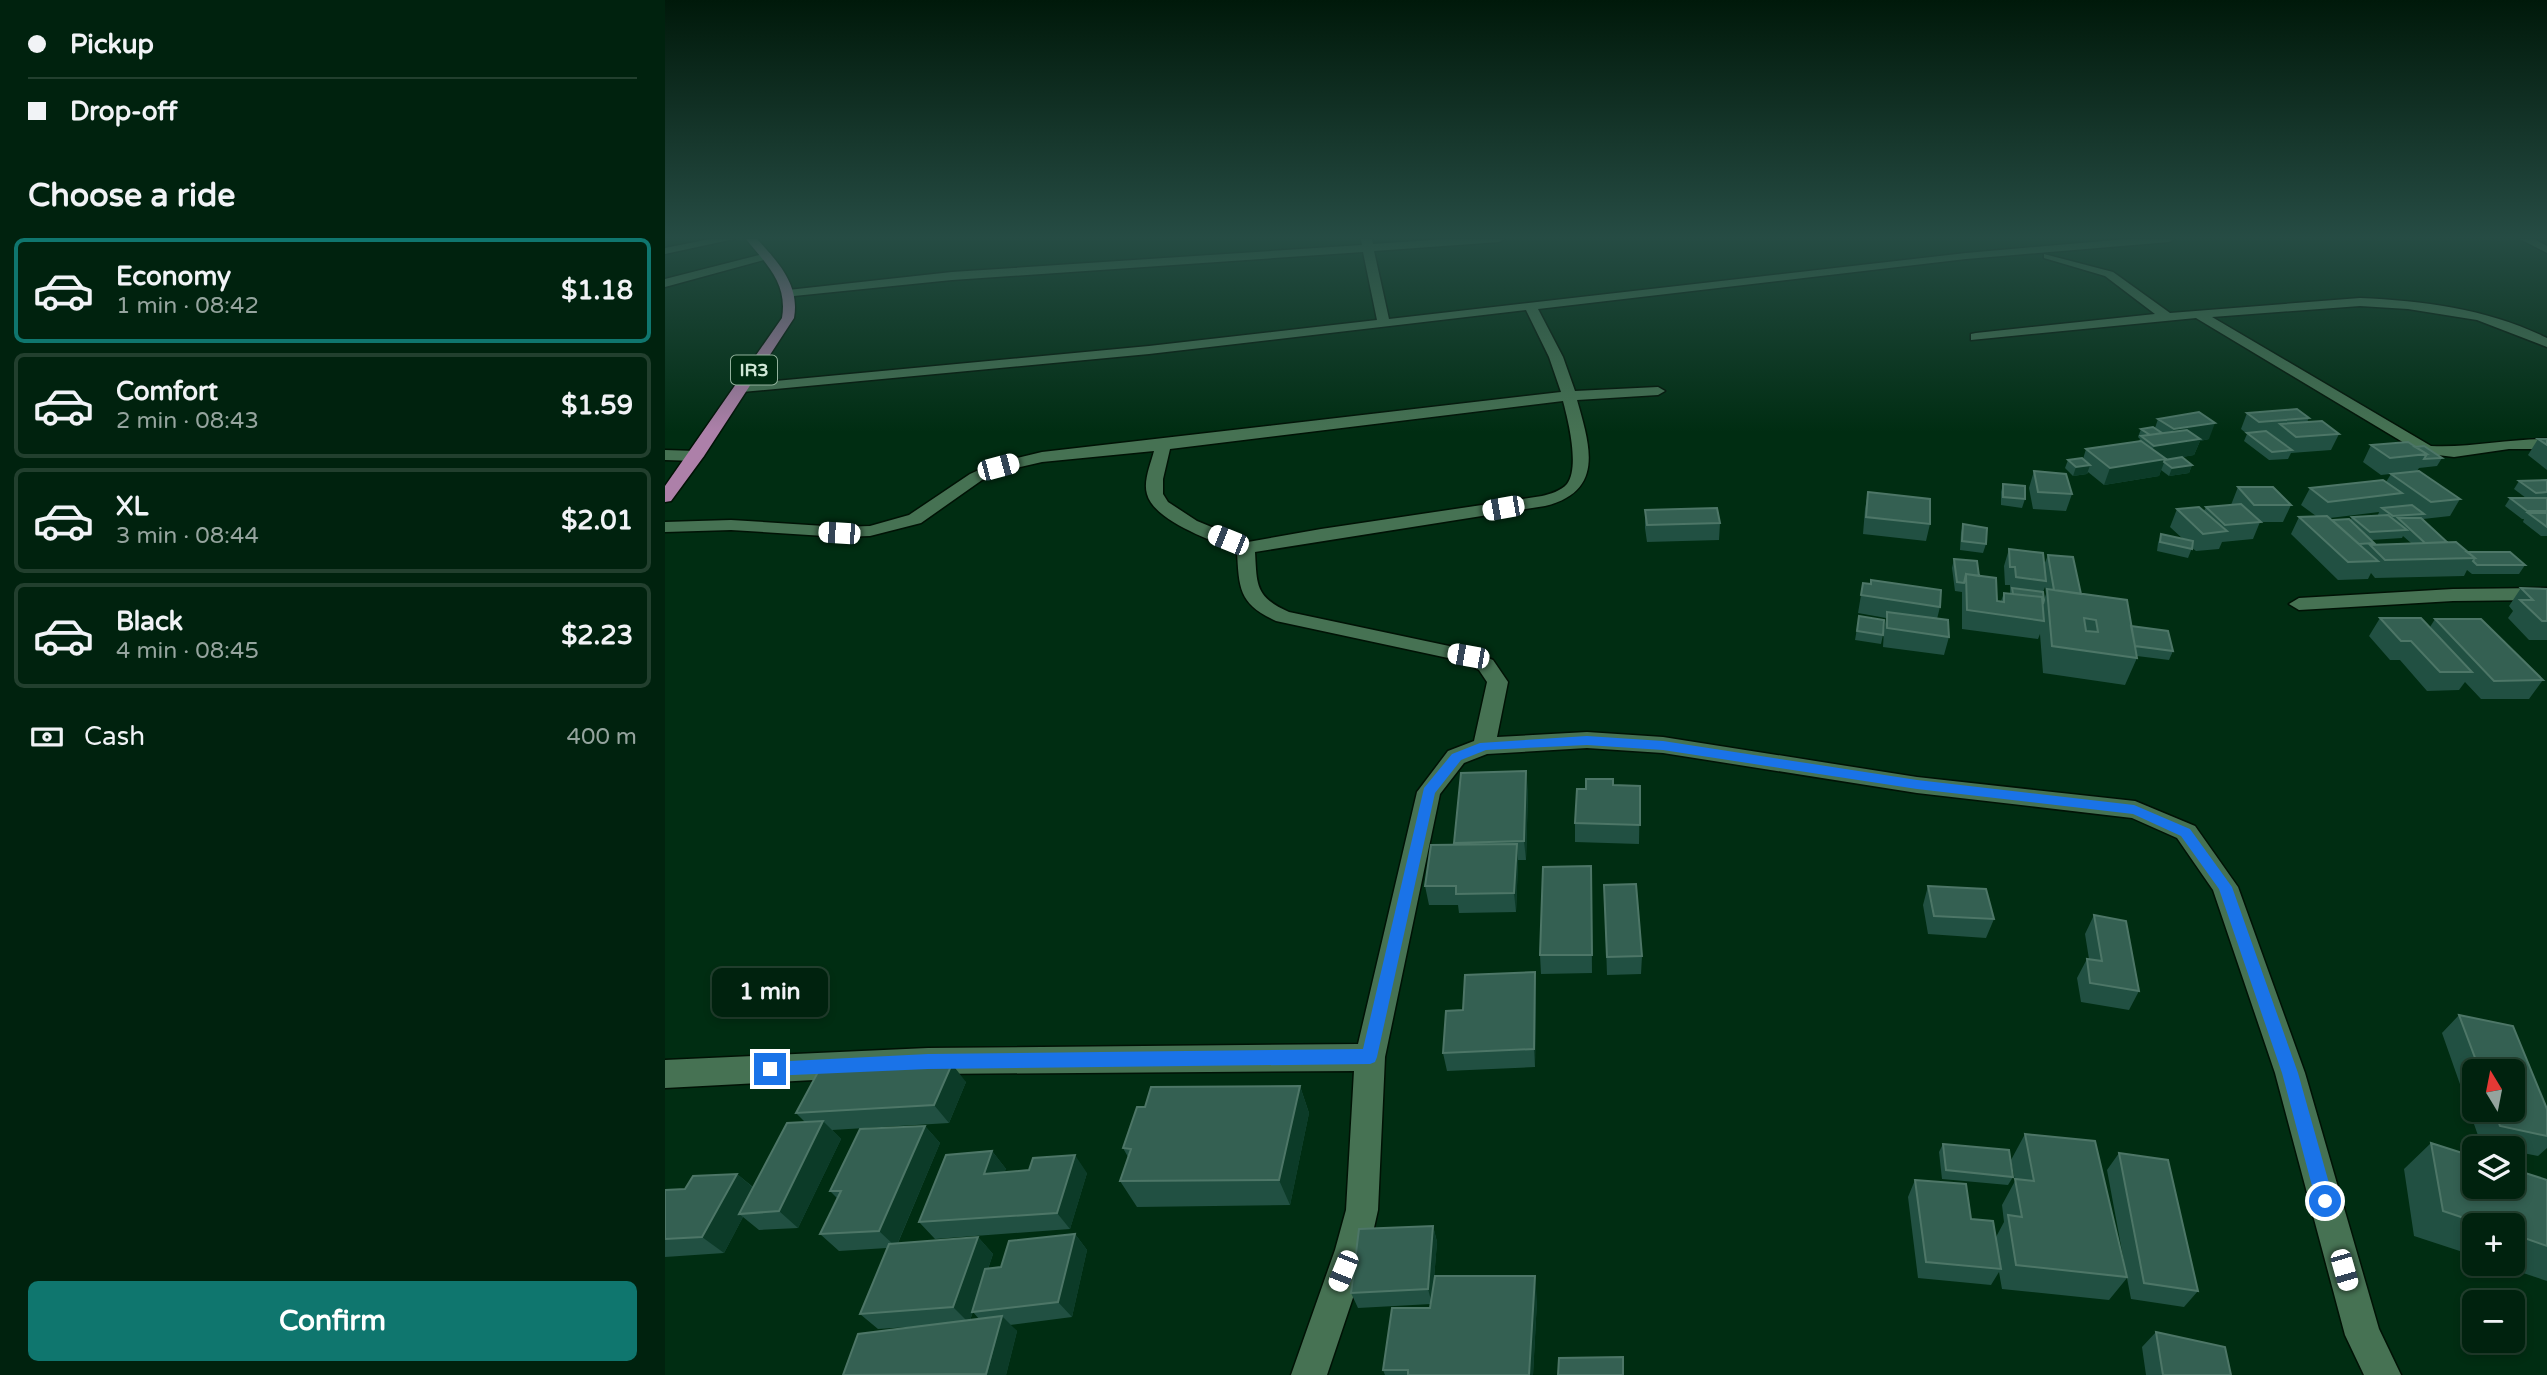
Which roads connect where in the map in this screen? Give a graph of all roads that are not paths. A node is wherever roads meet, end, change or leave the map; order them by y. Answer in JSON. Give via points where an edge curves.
{"nodes":[{"id":1,"x":790,"y":303,"type":"edge"},
{"id":2,"x":1380,"y":303,"type":"edge"},
{"id":3,"x":1555,"y":303,"type":"edge"},
{"id":4,"x":2149,"y":303,"type":"edge"},
{"id":5,"x":2326,"y":303,"type":"edge"},
{"id":6,"x":2394,"y":303,"type":"edge"},
{"id":7,"x":1530,"y":306,"type":"junction"},
{"id":8,"x":2196,"y":313,"type":"junction"},
{"id":9,"x":2166,"y":316,"type":"junction"},
{"id":10,"x":1384,"y":323,"type":"junction"},
{"id":11,"x":1976,"y":337,"type":"dead end"},
{"id":12,"x":2547,"y":343,"type":"edge"},
{"id":13,"x":742,"y":388,"type":"junction"},
{"id":14,"x":1658,"y":391,"type":"dead end"},
{"id":15,"x":1567,"y":396,"type":"junction"},
{"id":16,"x":2547,"y":444,"type":"edge"},
{"id":17,"x":1163,"y":445,"type":"junction"},
{"id":18,"x":665,"y":455,"type":"edge"},
{"id":19,"x":696,"y":456,"type":"junction"},
{"id":20,"x":665,"y":497,"type":"edge"},
{"id":21,"x":665,"y":527,"type":"edge"},
{"id":22,"x":1246,"y":548,"type":"junction"},
{"id":23,"x":2547,"y":594,"type":"edge"},
{"id":24,"x":2299,"y":604,"type":"dead end"},
{"id":25,"x":1484,"y":746,"type":"junction"},
{"id":26,"x":1370,"y":1057,"type":"junction"},
{"id":27,"x":665,"y":1074,"type":"edge"},
{"id":28,"x":1309,"y":1375,"type":"edge"},
{"id":29,"x":2383,"y":1375,"type":"edge"}],
"edges":[{"from":1,"to":13,"type":"main road","number":"IR3","via":[[788,318]]},
{"from":2,"to":10,"type":"street"},
{"from":3,"to":7,"type":"street"},
{"from":4,"to":9,"type":"street"},
{"from":5,"to":8,"type":"street"},
{"from":6,"to":12,"type":"street","via":[[2473,315]]},
{"from":7,"to":10,"type":"street"},
{"from":7,"to":15,"type":"street","via":[[1558,362]]},
{"from":8,"to":9,"type":"street"},
{"from":8,"to":16,"type":"street","via":[[2427,450]]},
{"from":9,"to":11,"type":"street"},
{"from":10,"to":13,"type":"street"},
{"from":13,"to":19,"type":"main road","number":"IR3"},
{"from":14,"to":15,"type":"street"},
{"from":15,"to":17,"type":"street"},
{"from":15,"to":22,"type":"street","via":[[1581,460],[1574,486],[1563,494],[1545,501]]},
{"from":17,"to":21,"type":"street","via":[[1042,457],[998,467],[915,519],[870,531]]},
{"from":17,"to":22,"type":"street","via":[[1155,479],[1155,494],[1162,505],[1191,525]]},
{"from":18,"to":19,"type":"street"},
{"from":19,"to":20,"type":"main road","number":"IR3"},
{"from":22,"to":25,"type":"street","via":[[1249,592],[1268,610],[1468,656],[1486,665],[1498,682]]},
{"from":23,"to":24,"type":"street"},
{"from":25,"to":26,"type":"street","via":[[1456,757],[1429,792]]},
{"from":25,"to":29,"type":"street","via":[[1587,740],[1663,745],[1917,785],[2134,810],[2186,832],[2225,887],[2290,1073],[2363,1335]]},
{"from":26,"to":27,"type":"street","via":[[928,1061]]},
{"from":26,"to":28,"type":"street","via":[[1362,1210]]}]}
